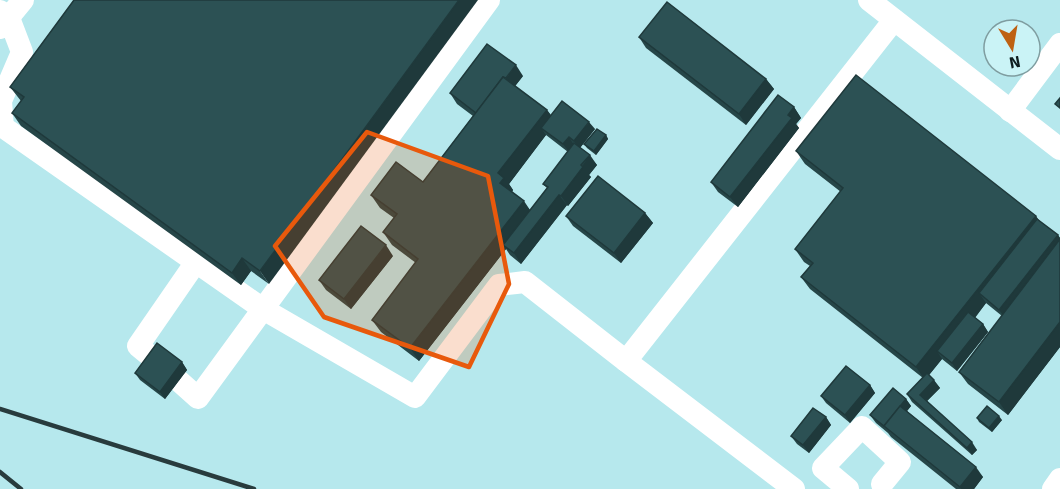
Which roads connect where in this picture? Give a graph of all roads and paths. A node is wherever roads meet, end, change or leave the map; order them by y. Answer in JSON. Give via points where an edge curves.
{"nodes":[{"id":1,"x":23,"y":0,"type":"edge"},
{"id":2,"x":489,"y":0,"type":"edge"},
{"id":3,"x":869,"y":0,"type":"edge"},
{"id":4,"x":3,"y":19,"type":"edge"},
{"id":5,"x":894,"y":20,"type":"junction"},
{"id":6,"x":1060,"y":44,"type":"edge"},
{"id":7,"x":1011,"y":111,"type":"junction"},
{"id":8,"x":1060,"y":150,"type":"edge"},
{"id":9,"x":196,"y":262,"type":"junction"},
{"id":10,"x":263,"y":309,"type":"junction"},
{"id":11,"x":155,"y":360,"type":"edge"},
{"id":12,"x":626,"y":362,"type":"junction"},
{"id":13,"x":179,"y":381,"type":"dead end"},
{"id":14,"x":1060,"y":479,"type":"edge"},
{"id":15,"x":882,"y":487,"type":"edge"},
{"id":16,"x":794,"y":489,"type":"edge"},
{"id":17,"x":848,"y":489,"type":"edge"},
{"id":18,"x":1053,"y":489,"type":"edge"}],
"edges":[{"from":1,"to":4,"type":"lane"},
{"from":2,"to":10,"type":"lane"},
{"from":3,"to":5,"type":"lane"},
{"from":4,"to":9,"type":"lane","via":[[22,52],[1,101],[3,127]]},
{"from":5,"to":7,"type":"lane"},
{"from":5,"to":12,"type":"lane"},
{"from":6,"to":7,"type":"lane"},
{"from":7,"to":8,"type":"lane"},
{"from":9,"to":10,"type":"lane"},
{"from":9,"to":11,"type":"lane","via":[[138,346]]},
{"from":10,"to":12,"type":"lane","via":[[414,397],[499,285],[525,282]]},
{"from":10,"to":13,"type":"lane","via":[[198,398]]},
{"from":12,"to":16,"type":"lane"},
{"from":14,"to":18,"type":"lane"},
{"from":15,"to":17,"type":"lane","via":[[900,462],[862,426],[823,468]]}]}
